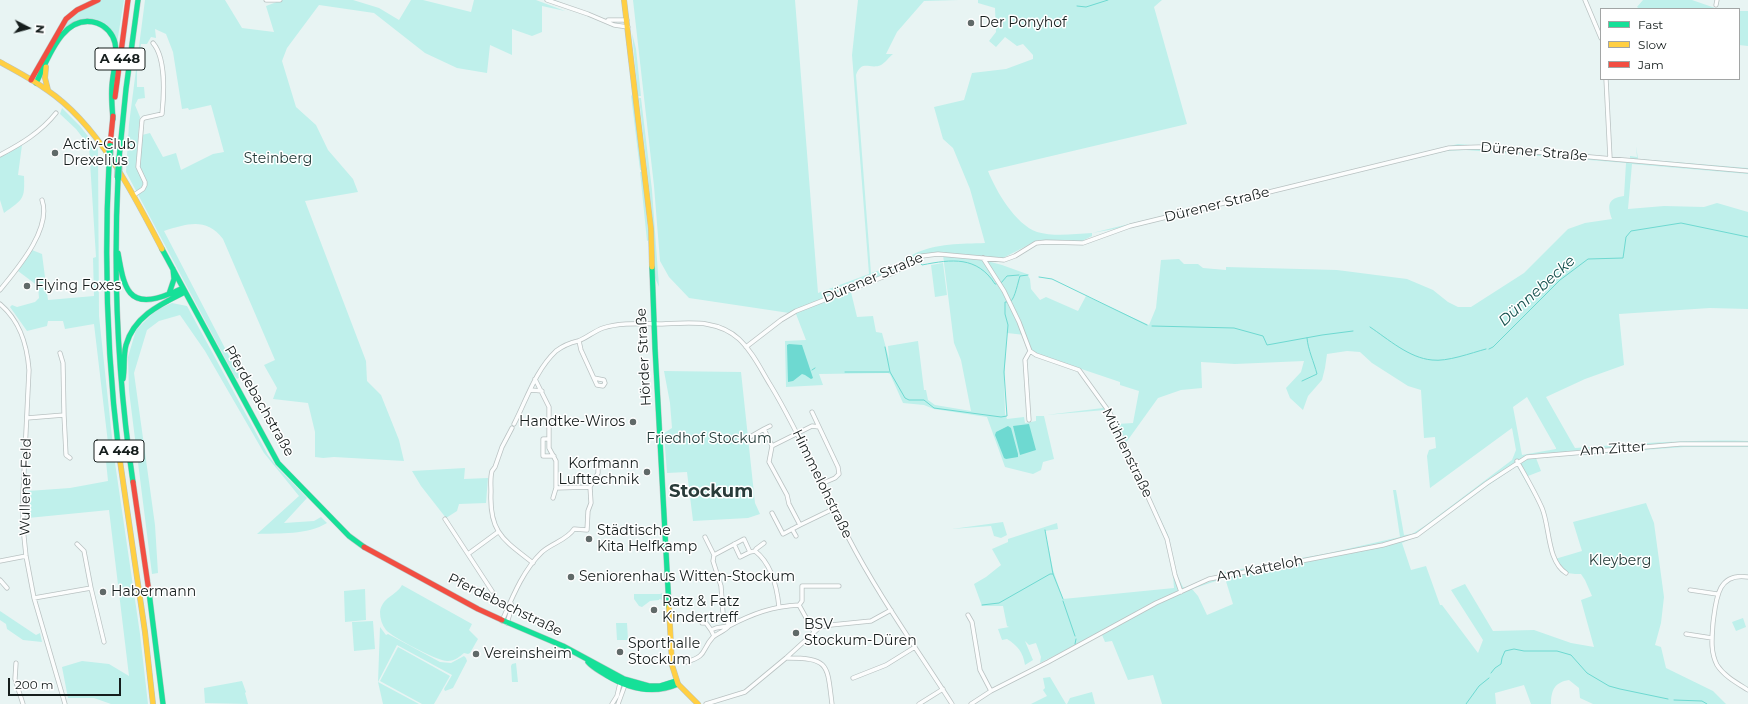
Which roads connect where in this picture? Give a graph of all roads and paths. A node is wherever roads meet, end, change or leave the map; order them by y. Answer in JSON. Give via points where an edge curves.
{"nodes":[{"id":1,"x":98,"y":0,"type":"edge"},
{"id":2,"x":128,"y":0,"type":"edge"},
{"id":3,"x":138,"y":0,"type":"edge"},
{"id":4,"x":266,"y":0,"type":"edge"},
{"id":5,"x":280,"y":0,"type":"edge"},
{"id":6,"x":547,"y":0,"type":"edge"},
{"id":7,"x":624,"y":0,"type":"edge"},
{"id":8,"x":1585,"y":0,"type":"edge"},
{"id":9,"x":1717,"y":0,"type":"edge"},
{"id":10,"x":1716,"y":5,"type":"dead end"},
{"id":11,"x":605,"y":20,"type":"junction"},
{"id":12,"x":627,"y":20,"type":"junction"},
{"id":13,"x":628,"y":27,"type":"junction"},
{"id":14,"x":1600,"y":36,"type":"edge"},
{"id":15,"x":153,"y":43,"type":"dead end"},
{"id":16,"x":0,"y":62,"type":"edge"},
{"id":17,"x":46,"y":65,"type":"junction"},
{"id":18,"x":1606,"y":80,"type":"edge"},
{"id":19,"x":33,"y":81,"type":"junction"},
{"id":20,"x":48,"y":90,"type":"junction"},
{"id":21,"x":56,"y":112,"type":"dead end"},
{"id":22,"x":113,"y":119,"type":"junction"},
{"id":23,"x":0,"y":155,"type":"edge"},
{"id":24,"x":1610,"y":158,"type":"junction"},
{"id":25,"x":1748,"y":171,"type":"edge"},
{"id":26,"x":134,"y":195,"type":"junction"},
{"id":27,"x":42,"y":200,"type":"dead end"},
{"id":28,"x":115,"y":233,"type":"junction"},
{"id":29,"x":983,"y":258,"type":"junction"},
{"id":30,"x":173,"y":269,"type":"junction"},
{"id":31,"x":0,"y":290,"type":"edge"},
{"id":32,"x":184,"y":290,"type":"junction"},
{"id":33,"x":169,"y":294,"type":"junction"},
{"id":34,"x":0,"y":304,"type":"edge"},
{"id":35,"x":654,"y":324,"type":"junction"},
{"id":36,"x":579,"y":341,"type":"junction"},
{"id":37,"x":746,"y":347,"type":"junction"},
{"id":38,"x":1030,"y":351,"type":"junction"},
{"id":39,"x":60,"y":353,"type":"dead end"},
{"id":40,"x":594,"y":378,"type":"dead end"},
{"id":41,"x":535,"y":379,"type":"junction"},
{"id":42,"x":542,"y":391,"type":"junction"},
{"id":43,"x":530,"y":392,"type":"junction"},
{"id":44,"x":122,"y":393,"type":"junction"},
{"id":45,"x":812,"y":412,"type":"dead end"},
{"id":46,"x":64,"y":415,"type":"junction"},
{"id":47,"x":27,"y":418,"type":"junction"},
{"id":48,"x":1029,"y":420,"type":"dead end"},
{"id":49,"x":514,"y":424,"type":"dead end"},
{"id":50,"x":770,"y":426,"type":"dead end"},
{"id":51,"x":819,"y":427,"type":"junction"},
{"id":52,"x":512,"y":428,"type":"dead end"},
{"id":53,"x":764,"y":429,"type":"junction"},
{"id":54,"x":796,"y":433,"type":"junction"},
{"id":55,"x":750,"y":436,"type":"dead end"},
{"id":56,"x":549,"y":439,"type":"junction"},
{"id":57,"x":1748,"y":444,"type":"edge"},
{"id":58,"x":772,"y":446,"type":"junction"},
{"id":59,"x":543,"y":448,"type":"junction"},
{"id":60,"x":549,"y":448,"type":"junction"},
{"id":61,"x":554,"y":456,"type":"junction"},
{"id":62,"x":70,"y":458,"type":"dead end"},
{"id":63,"x":1517,"y":461,"type":"junction"},
{"id":64,"x":598,"y":462,"type":"dead end"},
{"id":65,"x":1487,"y":482,"type":"joint"},
{"id":66,"x":821,"y":484,"type":"junction"},
{"id":67,"x":590,"y":487,"type":"junction"},
{"id":68,"x":556,"y":488,"type":"junction"},
{"id":69,"x":553,"y":498,"type":"dead end"},
{"id":70,"x":833,"y":509,"type":"junction"},
{"id":71,"x":772,"y":513,"type":"dead end"},
{"id":72,"x":445,"y":519,"type":"dead end"},
{"id":73,"x":800,"y":526,"type":"junction"},
{"id":74,"x":792,"y":529,"type":"junction"},
{"id":75,"x":498,"y":532,"type":"junction"},
{"id":76,"x":796,"y":536,"type":"dead end"},
{"id":77,"x":705,"y":537,"type":"dead end"},
{"id":78,"x":764,"y":543,"type":"dead end"},
{"id":79,"x":77,"y":544,"type":"dead end"},
{"id":80,"x":734,"y":544,"type":"junction"},
{"id":81,"x":755,"y":551,"type":"junction"},
{"id":82,"x":750,"y":552,"type":"junction"},
{"id":83,"x":468,"y":554,"type":"junction"},
{"id":84,"x":714,"y":555,"type":"junction"},
{"id":85,"x":26,"y":556,"type":"junction"},
{"id":86,"x":0,"y":561,"type":"edge"},
{"id":87,"x":533,"y":562,"type":"junction"},
{"id":88,"x":1566,"y":573,"type":"dead end"},
{"id":89,"x":1748,"y":577,"type":"edge"},
{"id":90,"x":0,"y":580,"type":"edge"},
{"id":91,"x":839,"y":586,"type":"dead end"},
{"id":92,"x":7,"y":588,"type":"dead end"},
{"id":93,"x":91,"y":588,"type":"junction"},
{"id":94,"x":1690,"y":590,"type":"dead end"},
{"id":95,"x":492,"y":591,"type":"dead end"},
{"id":96,"x":1181,"y":592,"type":"junction"},
{"id":97,"x":1717,"y":594,"type":"junction"},
{"id":98,"x":34,"y":598,"type":"junction"},
{"id":99,"x":799,"y":605,"type":"junction"},
{"id":100,"x":780,"y":607,"type":"junction"},
{"id":101,"x":891,"y":610,"type":"junction"},
{"id":102,"x":968,"y":615,"type":"dead end"},
{"id":103,"x":505,"y":622,"type":"junction"},
{"id":104,"x":702,"y":623,"type":"dead end"},
{"id":105,"x":729,"y":626,"type":"junction"},
{"id":106,"x":711,"y":630,"type":"junction"},
{"id":107,"x":814,"y":632,"type":"junction"},
{"id":108,"x":1686,"y":634,"type":"dead end"},
{"id":109,"x":714,"y":636,"type":"junction"},
{"id":110,"x":1712,"y":638,"type":"junction"},
{"id":111,"x":104,"y":642,"type":"dead end"},
{"id":112,"x":915,"y":647,"type":"junction"},
{"id":113,"x":786,"y":658,"type":"junction"},
{"id":114,"x":686,"y":662,"type":"dead end"},
{"id":115,"x":16,"y":663,"type":"dead end"},
{"id":116,"x":853,"y":678,"type":"dead end"},
{"id":117,"x":623,"y":682,"type":"junction"},
{"id":118,"x":677,"y":682,"type":"junction"},
{"id":119,"x":943,"y":689,"type":"junction"},
{"id":120,"x":1748,"y":690,"type":"edge"},
{"id":121,"x":991,"y":691,"type":"junction"},
{"id":122,"x":23,"y":704,"type":"edge"},
{"id":123,"x":65,"y":704,"type":"edge"},
{"id":124,"x":153,"y":704,"type":"edge"},
{"id":125,"x":163,"y":704,"type":"edge"},
{"id":126,"x":612,"y":704,"type":"edge"},
{"id":127,"x":618,"y":704,"type":"edge"},
{"id":128,"x":698,"y":704,"type":"edge"},
{"id":129,"x":706,"y":704,"type":"edge"},
{"id":130,"x":832,"y":704,"type":"edge"},
{"id":131,"x":919,"y":704,"type":"edge"},
{"id":132,"x":952,"y":704,"type":"edge"},
{"id":133,"x":972,"y":704,"type":"edge"}],
"edges":[{"from":1,"to":19,"type":"main road","via":[[77,10],[66,19]]},
{"from":2,"to":22,"type":"main road","number":"A 448"},
{"from":3,"to":28,"type":"main road","number":"A 448","bridge":true,"via":[[119,159]]},
{"from":4,"to":5,"type":"street"},
{"from":6,"to":11,"type":"street"},
{"from":7,"to":12,"type":"main road","name":"Hörder Straße"},
{"from":8,"to":14,"type":"street"},
{"from":9,"to":10,"type":"street"},
{"from":11,"to":12,"type":"street"},
{"from":11,"to":13,"type":"street","via":[[614,25]]},
{"from":12,"to":13,"type":"main road","name":"Hörder Straße"},
{"from":13,"to":35,"type":"main road","name":"Hörder Straße","via":[[651,229]]},
{"from":15,"to":26,"type":"street","via":[[158,49],[163,82],[162,114],[142,120],[138,167],[145,186]]},
{"from":16,"to":19,"type":"main road","name":"Pferdebachstraße"},
{"from":17,"to":19,"type":"main road"},
{"from":17,"to":20,"type":"main road","via":[[45,78]]},
{"from":17,"to":22,"type":"main road","via":[[61,36],[72,25],[90,21],[106,28],[113,36],[115,44]]},
{"from":18,"to":24,"type":"street"},
{"from":19,"to":20,"type":"main road","name":"Pferdebachstraße"},
{"from":20,"to":26,"type":"main road","name":"Pferdebachstraße","via":[[96,137]]},
{"from":21,"to":23,"type":"street","via":[[47,124],[33,135]]},
{"from":22,"to":124,"type":"main road","number":"A 448","bridge":true,"via":[[106,264],[109,361]]},
{"from":24,"to":25,"type":"street","name":"Dürener Straße"},
{"from":24,"to":29,"type":"street","name":"Dürener Straße","via":[[1479,147],[1449,148],[1130,226],[1083,243],[1039,242],[1006,259]]},
{"from":26,"to":30,"type":"main road","name":"Pferdebachstraße"},
{"from":27,"to":31,"type":"street","via":[[45,207],[43,221],[32,246]]},
{"from":28,"to":33,"type":"main road","via":[[122,279],[130,293],[135,298],[147,302]]},
{"from":28,"to":44,"type":"main road","number":"A 448"},
{"from":29,"to":37,"type":"street","name":"Dürener Straße","via":[[938,254],[922,256],[893,273],[796,311]]},
{"from":29,"to":38,"type":"street","via":[[1009,302]]},
{"from":30,"to":32,"type":"main road","name":"Pferdebachstraße"},
{"from":30,"to":33,"type":"main road","via":[[174,279]]},
{"from":32,"to":33,"type":"main road"},
{"from":32,"to":44,"type":"main road","via":[[147,312],[131,331],[126,345]]},
{"from":32,"to":103,"type":"main road","name":"Pferdebachstraße","via":[[278,463],[340,529],[362,546]]},
{"from":34,"to":47,"type":"street","name":"Wullener Feld","via":[[18,324],[28,353]]},
{"from":35,"to":36,"type":"street","name":"Himmelohstraße","via":[[612,326],[589,334]]},
{"from":35,"to":37,"type":"street","name":"Himmelohstraße","via":[[707,323],[729,332]]},
{"from":35,"to":118,"type":"main road","name":"Hörder Straße","via":[[668,627],[672,665]]},
{"from":36,"to":40,"type":"street"},
{"from":36,"to":41,"type":"street","name":"Himmelohstraße","via":[[568,342],[557,351]]},
{"from":37,"to":54,"type":"street","name":"Himmelohstraße"},
{"from":38,"to":48,"type":"street","via":[[1025,360]]},
{"from":38,"to":96,"type":"street","name":"Mühlenstraße","via":[[1079,370],[1110,413],[1167,538]]},
{"from":39,"to":46,"type":"street","via":[[63,363]]},
{"from":41,"to":42,"type":"street"},
{"from":41,"to":43,"type":"street","name":"Himmelohstraße"},
{"from":42,"to":43,"type":"street"},
{"from":42,"to":56,"type":"street","via":[[549,407]]},
{"from":43,"to":49,"type":"street","name":"Himmelohstraße"},
{"from":44,"to":125,"type":"main road","number":"A 448"},
{"from":45,"to":51,"type":"street"},
{"from":46,"to":47,"type":"street","name":"Wullener Feld"},
{"from":46,"to":62,"type":"street","via":[[66,455]]},
{"from":47,"to":85,"type":"street","name":"Wullener Feld","via":[[23,517]]},
{"from":50,"to":53,"type":"street"},
{"from":51,"to":54,"type":"street","via":[[812,426]]},
{"from":51,"to":66,"type":"street","via":[[839,474]]},
{"from":52,"to":75,"type":"street","via":[[491,476],[490,511]]},
{"from":53,"to":55,"type":"street"},
{"from":53,"to":58,"type":"street"},
{"from":54,"to":58,"type":"street"},
{"from":54,"to":66,"type":"street","name":"Himmelohstraße"},
{"from":56,"to":59,"type":"street","via":[[543,439]]},
{"from":56,"to":60,"type":"street"},
{"from":57,"to":63,"type":"street","name":"Am Zitter","via":[[1664,445],[1533,455]]},
{"from":58,"to":73,"type":"street","via":[[769,462]]},
{"from":59,"to":60,"type":"street"},
{"from":59,"to":61,"type":"street","via":[[543,456]]},
{"from":60,"to":61,"type":"street"},
{"from":61,"to":68,"type":"street"},
{"from":63,"to":65,"type":"street","name":"Am Zitter"},
{"from":63,"to":88,"type":"street","via":[[1543,510],[1555,559]]},
{"from":64,"to":67,"type":"street","via":[[598,473]]},
{"from":65,"to":96,"type":"street","name":"Am Katteloh","via":[[1417,535],[1306,561],[1223,575]]},
{"from":66,"to":70,"type":"street","name":"Himmelohstraße"},
{"from":67,"to":68,"type":"street"},
{"from":67,"to":87,"type":"street","via":[[591,503],[587,530],[574,529],[566,538],[543,551]]},
{"from":68,"to":69,"type":"street"},
{"from":70,"to":73,"type":"street"},
{"from":70,"to":101,"type":"street","name":"Himmelohstraße"},
{"from":71,"to":74,"type":"street","via":[[783,534]]},
{"from":72,"to":83,"type":"street"},
{"from":73,"to":74,"type":"street"},
{"from":74,"to":76,"type":"street"},
{"from":75,"to":83,"type":"street"},
{"from":75,"to":87,"type":"street","via":[[508,544]]},
{"from":77,"to":84,"type":"street"},
{"from":78,"to":81,"type":"street"},
{"from":79,"to":93,"type":"street","via":[[84,552]]},
{"from":80,"to":82,"type":"street","via":[[744,539]]},
{"from":80,"to":82,"type":"street","via":[[740,557]]},
{"from":80,"to":84,"type":"street"},
{"from":81,"to":82,"type":"street"},
{"from":81,"to":100,"type":"street","via":[[761,556],[777,585]]},
{"from":83,"to":95,"type":"street"},
{"from":84,"to":105,"type":"street","via":[[713,561],[721,586],[723,612]]},
{"from":85,"to":86,"type":"street","name":"Wullener Feld"},
{"from":85,"to":98,"type":"street","name":"Wullener Feld"},
{"from":87,"to":103,"type":"street","via":[[508,606]]},
{"from":89,"to":97,"type":"street","via":[[1728,580]]},
{"from":90,"to":92,"type":"street"},
{"from":91,"to":99,"type":"street","via":[[802,586],[802,601]]},
{"from":93,"to":98,"type":"street"},
{"from":93,"to":111,"type":"street"},
{"from":94,"to":97,"type":"street"},
{"from":96,"to":121,"type":"street","name":"Am Katteloh"},
{"from":97,"to":110,"type":"street"},
{"from":98,"to":123,"type":"street","name":"Wullener Feld"},
{"from":99,"to":100,"type":"street"},
{"from":99,"to":107,"type":"street"},
{"from":100,"to":105,"type":"street","via":[[752,614]]},
{"from":101,"to":107,"type":"street","via":[[871,621],[826,625]]},
{"from":101,"to":112,"type":"street","name":"Himmelohstraße"},
{"from":102,"to":121,"type":"street","via":[[972,622],[980,670]]},
{"from":103,"to":117,"type":"main road","name":"Pferdebachstraße","via":[[563,646]]},
{"from":104,"to":106,"type":"street","via":[[706,623]]},
{"from":105,"to":106,"type":"street"},
{"from":105,"to":109,"type":"street"},
{"from":106,"to":109,"type":"street"},
{"from":107,"to":113,"type":"street"},
{"from":108,"to":110,"type":"street"},
{"from":109,"to":114,"type":"street","via":[[698,659]]},
{"from":110,"to":120,"type":"street","via":[[1712,652],[1718,667]]},
{"from":112,"to":116,"type":"street","via":[[886,665]]},
{"from":112,"to":119,"type":"street","name":"Himmelohstraße"},
{"from":113,"to":129,"type":"street","via":[[745,692]]},
{"from":113,"to":130,"type":"street","via":[[807,658],[822,664],[827,671]]},
{"from":115,"to":122,"type":"street","via":[[15,678]]},
{"from":117,"to":118,"type":"main road","name":"Pferdebachstraße","via":[[638,689],[652,691],[667,689]]},
{"from":117,"to":126,"type":"street"},
{"from":117,"to":127,"type":"street"},
{"from":118,"to":128,"type":"main road"},
{"from":119,"to":131,"type":"street"},
{"from":119,"to":132,"type":"street","name":"Himmelohstraße"},
{"from":121,"to":133,"type":"street","name":"Am Katteloh"}]}
